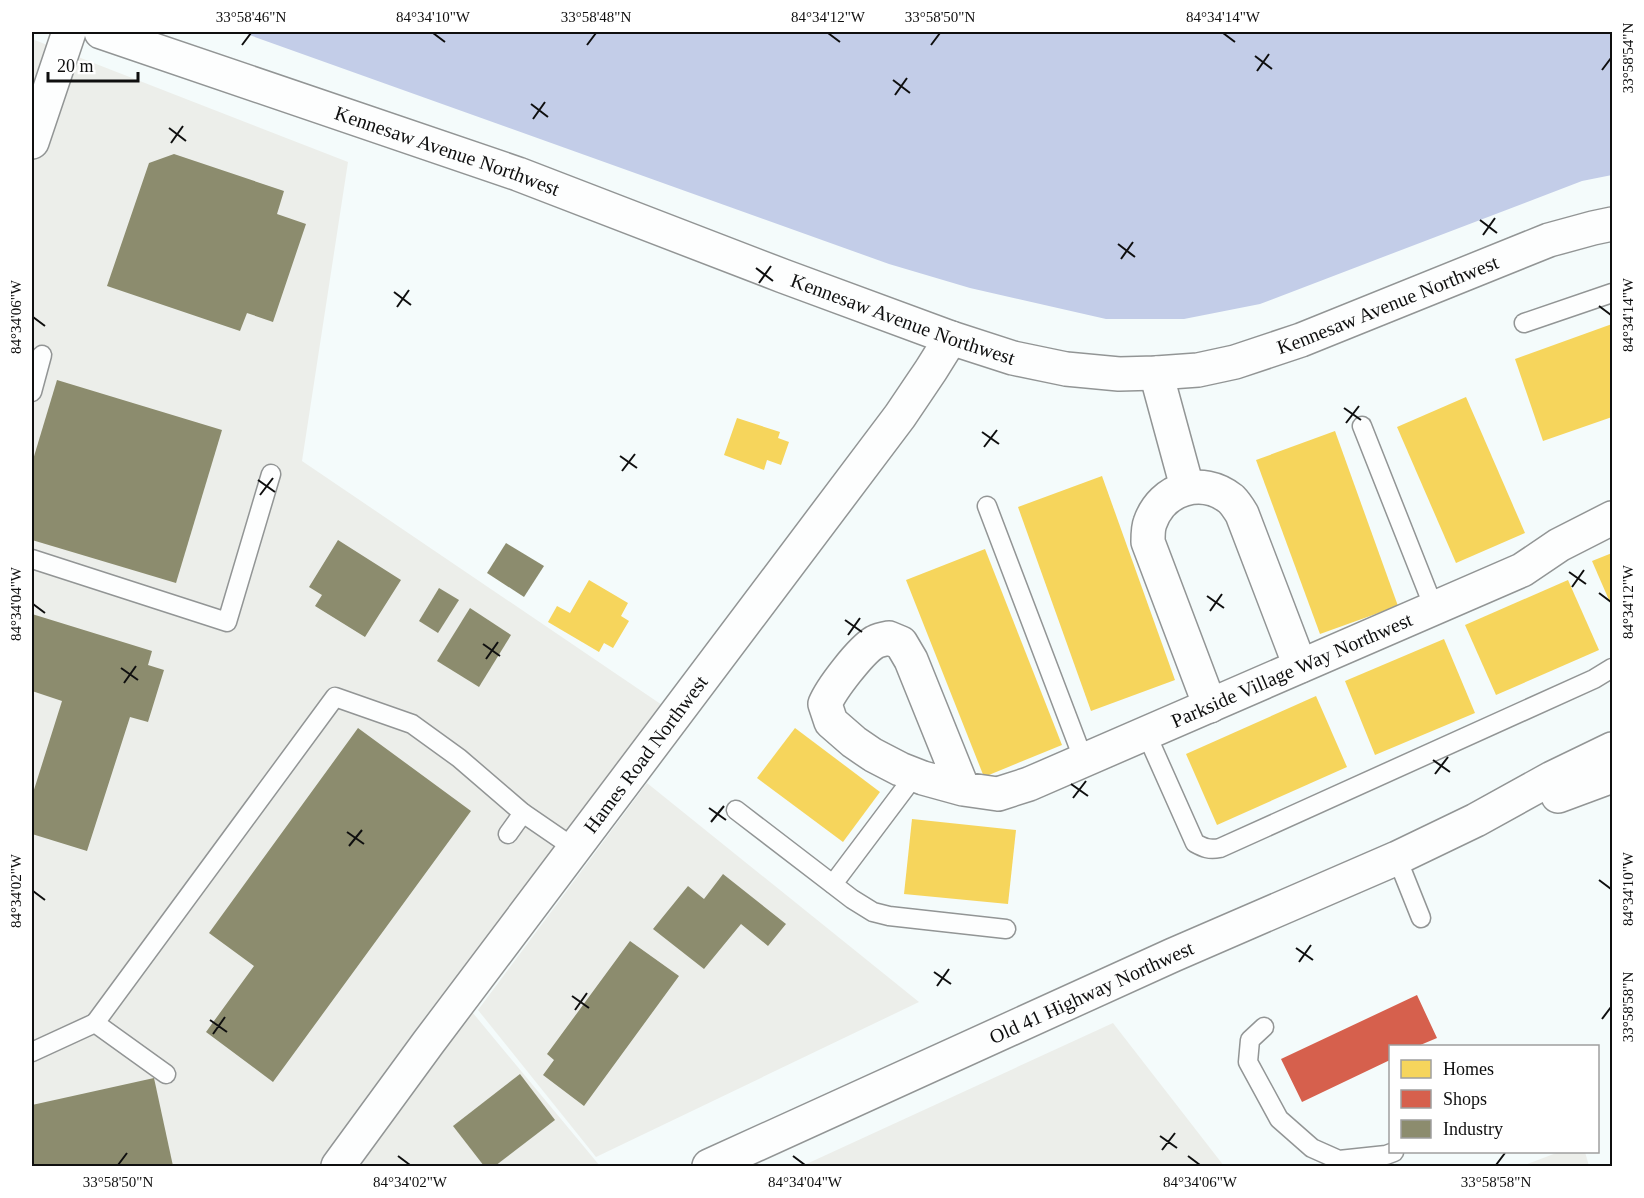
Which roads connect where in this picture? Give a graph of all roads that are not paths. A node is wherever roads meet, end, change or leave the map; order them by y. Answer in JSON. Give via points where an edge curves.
{"nodes":[{"id":1,"x":69,"y":32,"type":"edge"},
{"id":2,"x":101,"y":32,"type":"edge"},
{"id":3,"x":32,"y":142,"type":"edge"},
{"id":4,"x":1612,"y":224,"type":"edge"},
{"id":5,"x":1612,"y":293,"type":"edge"},
{"id":6,"x":1524,"y":323,"type":"dead end"},
{"id":7,"x":951,"y":338,"type":"junction"},
{"id":8,"x":42,"y":355,"type":"dead end"},
{"id":9,"x":1156,"y":373,"type":"junction"},
{"id":10,"x":32,"y":392,"type":"edge"},
{"id":11,"x":1362,"y":426,"type":"dead end"},
{"id":12,"x":271,"y":474,"type":"dead end"},
{"id":13,"x":1187,"y":488,"type":"junction"},
{"id":14,"x":987,"y":506,"type":"dead end"},
{"id":15,"x":1612,"y":518,"type":"edge"},
{"id":16,"x":32,"y":559,"type":"edge"},
{"id":17,"x":1434,"y":608,"type":"junction"},
{"id":18,"x":1300,"y":666,"type":"junction"},
{"id":19,"x":1612,"y":668,"type":"edge"},
{"id":20,"x":1210,"y":706,"type":"junction"},
{"id":21,"x":1146,"y":733,"type":"junction"},
{"id":22,"x":1612,"y":749,"type":"edge"},
{"id":23,"x":1084,"y":761,"type":"junction"},
{"id":24,"x":915,"y":775,"type":"junction"},
{"id":25,"x":1612,"y":776,"type":"edge"},
{"id":26,"x":963,"y":789,"type":"junction"},
{"id":27,"x":736,"y":810,"type":"dead end"},
{"id":28,"x":523,"y":813,"type":"junction"},
{"id":29,"x":1476,"y":820,"type":"junction"},
{"id":30,"x":508,"y":834,"type":"dead end"},
{"id":31,"x":574,"y":848,"type":"junction"},
{"id":32,"x":1397,"y":858,"type":"junction"},
{"id":33,"x":833,"y":884,"type":"junction"},
{"id":34,"x":1421,"y":918,"type":"dead end"},
{"id":35,"x":1006,"y":929,"type":"dead end"},
{"id":36,"x":95,"y":1023,"type":"junction"},
{"id":37,"x":1264,"y":1027,"type":"dead end"},
{"id":38,"x":32,"y":1052,"type":"edge"},
{"id":39,"x":166,"y":1074,"type":"dead end"},
{"id":40,"x":1391,"y":1153,"type":"edge"},
{"id":41,"x":338,"y":1167,"type":"edge"},
{"id":42,"x":709,"y":1167,"type":"edge"}],
"edges":[{"from":1,"to":3,"type":"street"},
{"from":2,"to":7,"type":"street","name":"Kennesaw Avenue Northwest","via":[[518,174]]},
{"from":4,"to":9,"type":"street","name":"Kennesaw Avenue Northwest","via":[[1549,240],[1301,340],[1235,362]]},
{"from":5,"to":6,"type":"lane"},
{"from":7,"to":9,"type":"street","name":"Kennesaw Avenue Northwest","via":[[1013,358],[1066,369]]},
{"from":7,"to":31,"type":"street","name":"Hames Road Northwest","via":[[900,416]]},
{"from":8,"to":10,"type":"lane"},
{"from":9,"to":13,"type":"street"},
{"from":11,"to":17,"type":"lane"},
{"from":12,"to":16,"type":"lane","via":[[227,622]]},
{"from":13,"to":18,"type":"street","via":[[1212,488],[1232,500],[1242,514]]},
{"from":13,"to":20,"type":"street","via":[[1163,500],[1155,510],[1148,542]]},
{"from":14,"to":23,"type":"lane"},
{"from":15,"to":17,"type":"street","name":"Parkside Village Way Northwest","via":[[1522,570]]},
{"from":17,"to":18,"type":"street","name":"Parkside Village Way Northwest"},
{"from":18,"to":20,"type":"street","name":"Parkside Village Way Northwest"},
{"from":19,"to":21,"type":"lane","via":[[1213,849],[1195,843]]},
{"from":20,"to":21,"type":"street","name":"Parkside Village Way Northwest"},
{"from":21,"to":23,"type":"street","name":"Parkside Village Way Northwest"},
{"from":22,"to":29,"type":"street","name":"Old 41 Highway Northwest"},
{"from":23,"to":26,"type":"street","name":"Parkside Village Way Northwest","via":[[998,794]]},
{"from":24,"to":26,"type":"street","name":"Parkside Village Way Northwest"},
{"from":24,"to":26,"type":"street","name":"Parkside Village Way Northwest","via":[[854,742],[831,722],[825,704],[857,659],[874,642],[889,638],[901,643],[911,660]]},
{"from":24,"to":33,"type":"lane"},
{"from":25,"to":29,"type":"street","name":"Old 41 Highway Northwest"},
{"from":27,"to":33,"type":"lane"},
{"from":28,"to":30,"type":"lane"},
{"from":28,"to":31,"type":"lane"},
{"from":28,"to":36,"type":"lane","via":[[412,724],[335,697]]},
{"from":29,"to":32,"type":"street","name":"Old 41 Highway Northwest"},
{"from":31,"to":41,"type":"street","name":"Hames Road Northwest"},
{"from":32,"to":34,"type":"lane"},
{"from":32,"to":42,"type":"street","name":"Old 41 Highway Northwest"},
{"from":33,"to":35,"type":"lane","via":[[880,914]]},
{"from":36,"to":38,"type":"lane"},
{"from":36,"to":39,"type":"lane"},
{"from":37,"to":40,"type":"lane","via":[[1250,1040],[1248,1062],[1279,1119],[1312,1148],[1339,1160]]}]}
